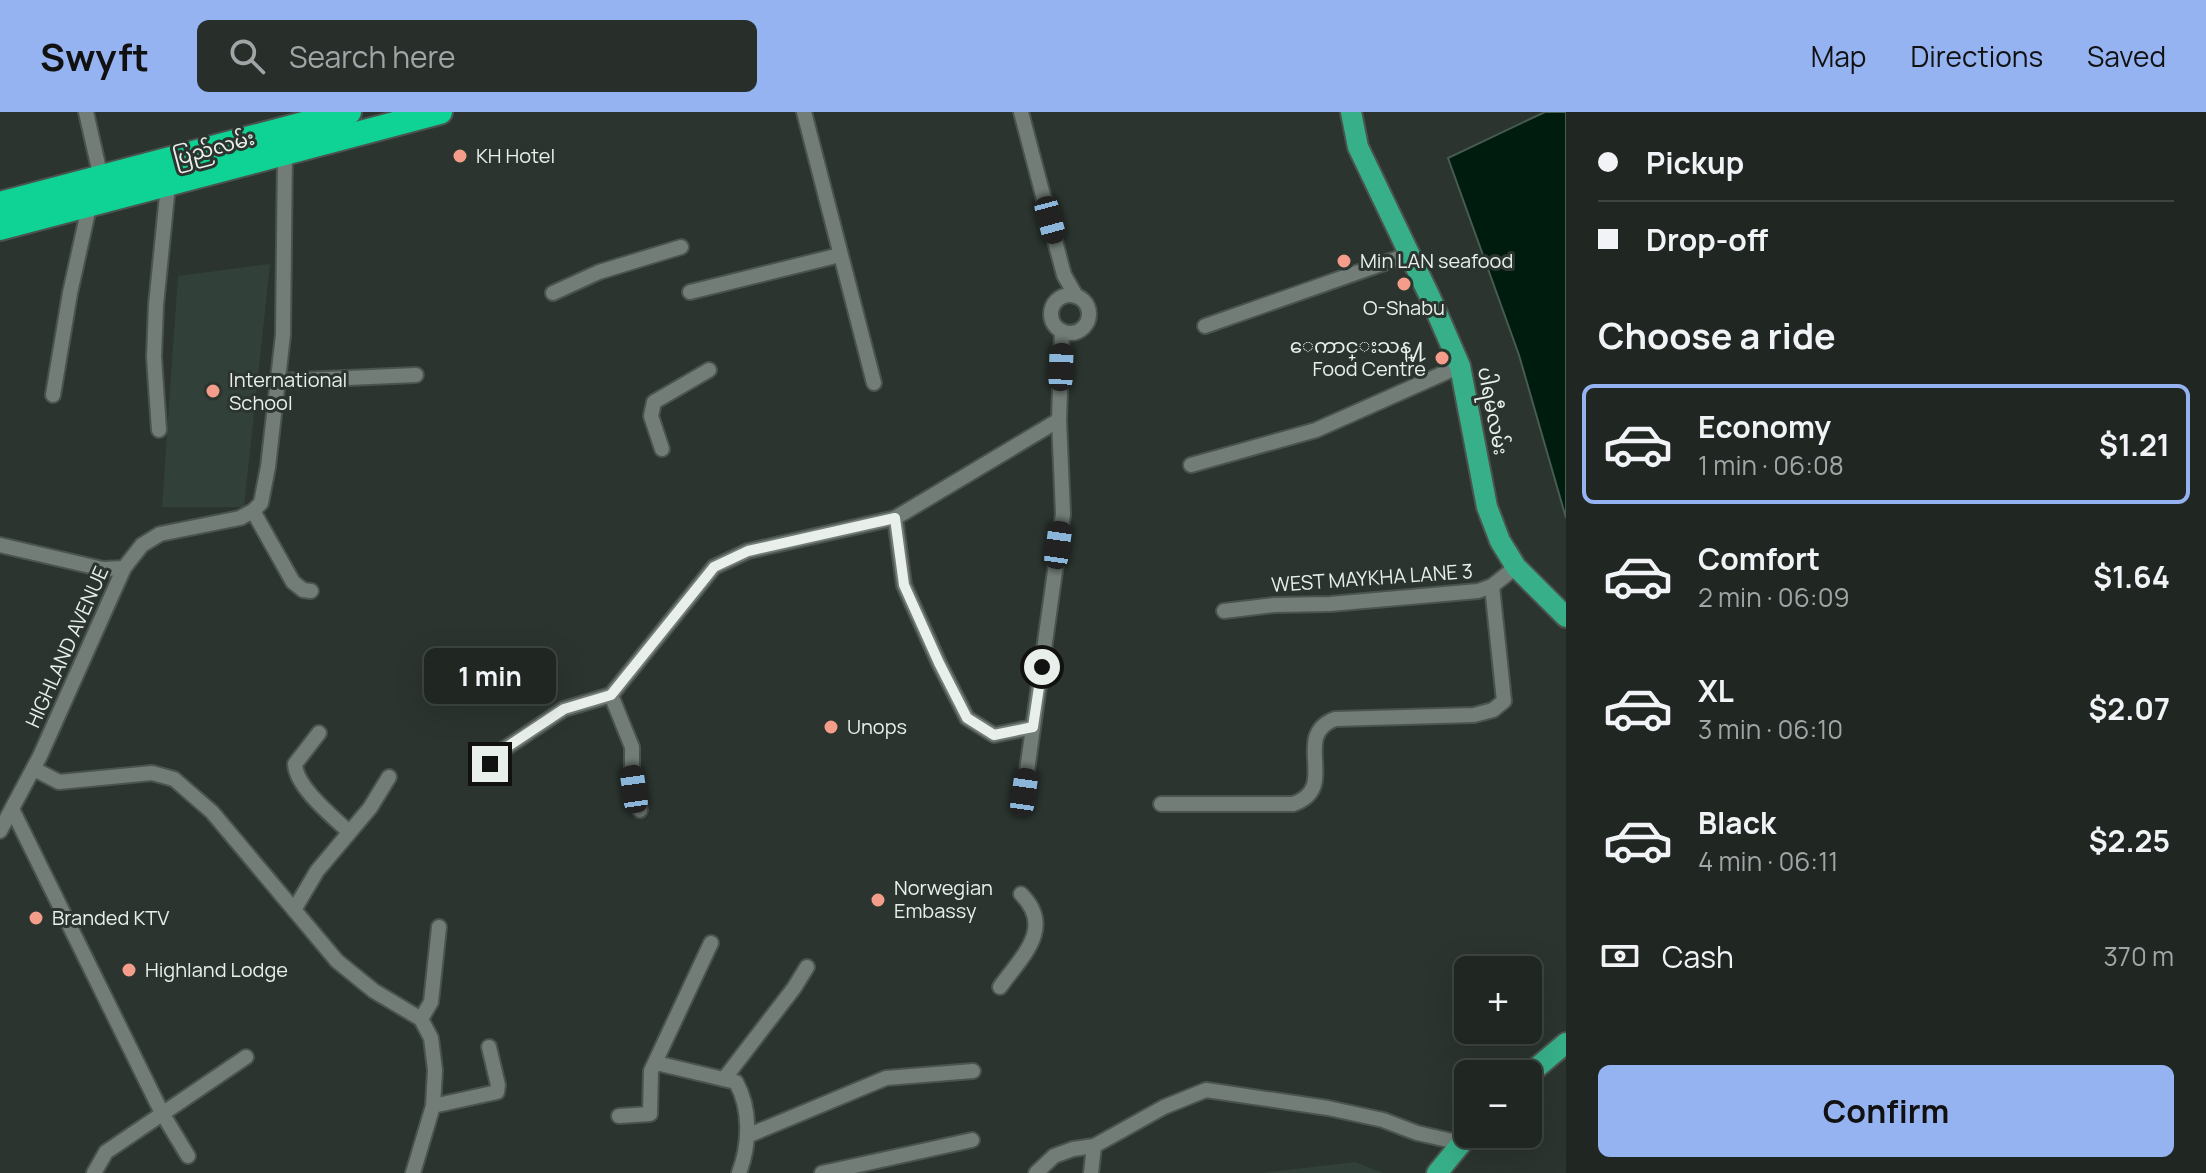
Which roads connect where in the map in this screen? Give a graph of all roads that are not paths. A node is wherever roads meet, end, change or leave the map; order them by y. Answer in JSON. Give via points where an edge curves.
{"nodes":[{"id":1,"x":86,"y":112,"type":"edge"},
{"id":2,"x":349,"y":112,"type":"edge"},
{"id":3,"x":440,"y":112,"type":"edge"},
{"id":4,"x":804,"y":112,"type":"edge"},
{"id":5,"x":1021,"y":112,"type":"edge"},
{"id":6,"x":1351,"y":112,"type":"edge"},
{"id":7,"x":284,"y":142,"type":"junction"},
{"id":8,"x":101,"y":178,"type":"junction"},
{"id":9,"x":168,"y":185,"type":"junction"},
{"id":10,"x":0,"y":204,"type":"edge"},
{"id":11,"x":89,"y":207,"type":"junction"},
{"id":12,"x":0,"y":228,"type":"edge"},
{"id":13,"x":681,"y":247,"type":"dead end"},
{"id":14,"x":1410,"y":254,"type":"junction"},
{"id":15,"x":840,"y":255,"type":"junction"},
{"id":16,"x":690,"y":292,"type":"dead end"},
{"id":17,"x":553,"y":293,"type":"dead end"},
{"id":18,"x":1076,"y":296,"type":"junction"},
{"id":19,"x":1205,"y":326,"type":"dead end"},
{"id":20,"x":1062,"y":331,"type":"junction"},
{"id":21,"x":1460,"y":366,"type":"junction"},
{"id":22,"x":709,"y":370,"type":"dead end"},
{"id":23,"x":416,"y":375,"type":"dead end"},
{"id":24,"x":279,"y":381,"type":"junction"},
{"id":25,"x":874,"y":383,"type":"dead end"},
{"id":26,"x":53,"y":395,"type":"dead end"},
{"id":27,"x":1059,"y":420,"type":"junction"},
{"id":28,"x":159,"y":430,"type":"dead end"},
{"id":29,"x":662,"y":449,"type":"dead end"},
{"id":30,"x":1191,"y":465,"type":"dead end"},
{"id":31,"x":253,"y":511,"type":"junction"},
{"id":32,"x":895,"y":518,"type":"junction"},
{"id":33,"x":0,"y":545,"type":"edge"},
{"id":34,"x":1516,"y":567,"type":"junction"},
{"id":35,"x":124,"y":568,"type":"junction"},
{"id":36,"x":1492,"y":586,"type":"junction"},
{"id":37,"x":311,"y":591,"type":"dead end"},
{"id":38,"x":1224,"y":611,"type":"dead end"},
{"id":39,"x":1566,"y":617,"type":"edge"},
{"id":40,"x":611,"y":695,"type":"junction"},
{"id":41,"x":1033,"y":727,"type":"junction"},
{"id":42,"x":319,"y":733,"type":"dead end"},
{"id":43,"x":34,"y":769,"type":"junction"},
{"id":44,"x":389,"y":777,"type":"dead end"},
{"id":45,"x":478,"y":777,"type":"dead end"},
{"id":46,"x":1024,"y":792,"type":"dead end"},
{"id":47,"x":1161,"y":804,"type":"dead end"},
{"id":48,"x":12,"y":809,"type":"junction"},
{"id":49,"x":640,"y":810,"type":"dead end"},
{"id":50,"x":0,"y":831,"type":"edge"},
{"id":51,"x":348,"y":831,"type":"junction"},
{"id":52,"x":1021,"y":894,"type":"dead end"},
{"id":53,"x":294,"y":910,"type":"junction"},
{"id":54,"x":439,"y":927,"type":"dead end"},
{"id":55,"x":711,"y":943,"type":"dead end"},
{"id":56,"x":807,"y":967,"type":"dead end"},
{"id":57,"x":1000,"y":987,"type":"dead end"},
{"id":58,"x":421,"y":1019,"type":"junction"},
{"id":59,"x":1566,"y":1043,"type":"edge"},
{"id":60,"x":489,"y":1047,"type":"dead end"},
{"id":61,"x":246,"y":1057,"type":"dead end"},
{"id":62,"x":656,"y":1063,"type":"junction"},
{"id":63,"x":1542,"y":1063,"type":"edge"},
{"id":64,"x":973,"y":1071,"type":"dead end"},
{"id":65,"x":730,"y":1080,"type":"junction"},
{"id":66,"x":433,"y":1106,"type":"junction"},
{"id":67,"x":162,"y":1113,"type":"junction"},
{"id":68,"x":619,"y":1116,"type":"dead end"},
{"id":69,"x":747,"y":1136,"type":"junction"},
{"id":70,"x":1454,"y":1138,"type":"edge"},
{"id":71,"x":972,"y":1140,"type":"dead end"},
{"id":72,"x":1094,"y":1146,"type":"junction"},
{"id":73,"x":1458,"y":1148,"type":"edge"},
{"id":74,"x":188,"y":1156,"type":"dead end"},
{"id":75,"x":1046,"y":1170,"type":"edge"},
{"id":76,"x":94,"y":1173,"type":"edge"},
{"id":77,"x":413,"y":1173,"type":"edge"},
{"id":78,"x":739,"y":1173,"type":"edge"},
{"id":79,"x":822,"y":1173,"type":"edge"},
{"id":80,"x":1091,"y":1173,"type":"edge"},
{"id":81,"x":1437,"y":1173,"type":"edge"}],
"edges":[{"from":1,"to":8,"type":"street"},
{"from":2,"to":7,"type":"highway","name":"ပြည်လမ်း"},
{"from":3,"to":7,"type":"highway","name":"ပြည်လမ်း"},
{"from":4,"to":15,"type":"street"},
{"from":5,"to":18,"type":"street","via":[[1064,275]]},
{"from":6,"to":14,"type":"main road","name":"ပါရမီလမ်း","via":[[1358,147]]},
{"from":7,"to":8,"type":"highway","name":"ပြည်လမ်း"},
{"from":7,"to":9,"type":"highway","name":"ပြည်လမ်း"},
{"from":7,"to":24,"type":"street"},
{"from":8,"to":10,"type":"highway","name":"ပြည်လမ်း"},
{"from":9,"to":11,"type":"highway","name":"ပြည်လမ်း"},
{"from":9,"to":28,"type":"street","via":[[154,357]]},
{"from":11,"to":12,"type":"highway","name":"ပြည်လမ်း"},
{"from":11,"to":26,"type":"street"},
{"from":13,"to":17,"type":"street","via":[[599,272]]},
{"from":14,"to":19,"type":"street"},
{"from":14,"to":21,"type":"main road","name":"ပါရမီလမ်း"},
{"from":15,"to":16,"type":"street"},
{"from":15,"to":25,"type":"street"},
{"from":18,"to":20,"type":"street","via":[[1054,303],[1051,316]]},
{"from":18,"to":20,"type":"street","via":[[1089,309],[1088,321],[1074,332]]},
{"from":20,"to":27,"type":"street"},
{"from":21,"to":30,"type":"street","via":[[1316,430]]},
{"from":21,"to":34,"type":"main road","name":"ပါရမီလမ်း","via":[[1487,507]]},
{"from":22,"to":29,"type":"street","via":[[654,402],[651,416]]},
{"from":23,"to":24,"type":"street"},
{"from":24,"to":31,"type":"street","via":[[261,503]]},
{"from":27,"to":32,"type":"street"},
{"from":27,"to":41,"type":"street","via":[[1063,514]]},
{"from":31,"to":35,"type":"street","name":"HIGHLAND AVENUE","via":[[160,534],[142,545]]},
{"from":31,"to":37,"type":"street","via":[[293,582]]},
{"from":32,"to":40,"type":"street","via":[[748,551],[714,567]]},
{"from":32,"to":41,"type":"street","via":[[904,585],[967,718],[994,735]]},
{"from":33,"to":35,"type":"street","via":[[103,569]]},
{"from":34,"to":36,"type":"street","name":"WEST MAYKHA LANE 3"},
{"from":34,"to":39,"type":"main road","name":"ပါရမီလမ်း"},
{"from":35,"to":43,"type":"street","name":"HIGHLAND AVENUE"},
{"from":36,"to":38,"type":"street","name":"WEST MAYKHA LANE 3"},
{"from":36,"to":47,"type":"street","via":[[1504,701],[1493,710],[1323,724],[1316,735],[1314,789],[1306,800],[1293,804]]},
{"from":40,"to":45,"type":"street","via":[[564,709],[501,751]]},
{"from":40,"to":49,"type":"street","via":[[632,747]]},
{"from":41,"to":46,"type":"street"},
{"from":42,"to":51,"type":"street","via":[[295,764],[295,772]]},
{"from":43,"to":48,"type":"street","name":"HIGHLAND AVENUE"},
{"from":43,"to":53,"type":"street","via":[[59,782],[152,773],[174,779],[212,812]]},
{"from":44,"to":51,"type":"street"},
{"from":48,"to":50,"type":"street","name":"HIGHLAND AVENUE"},
{"from":48,"to":67,"type":"street"},
{"from":51,"to":53,"type":"street"},
{"from":52,"to":57,"type":"street","via":[[1036,913],[1037,932]]},
{"from":53,"to":58,"type":"street","via":[[337,961]]},
{"from":54,"to":58,"type":"street","via":[[431,1002]]},
{"from":55,"to":62,"type":"street"},
{"from":56,"to":65,"type":"street"},
{"from":58,"to":66,"type":"street","via":[[431,1038]]},
{"from":59,"to":63,"type":"main road"},
{"from":60,"to":66,"type":"street","via":[[497,1092]]},
{"from":61,"to":67,"type":"street"},
{"from":62,"to":65,"type":"street"},
{"from":62,"to":68,"type":"street","via":[[651,1071],[650,1114]]},
{"from":64,"to":69,"type":"street","via":[[886,1078]]},
{"from":65,"to":69,"type":"street","via":[[744,1097]]},
{"from":66,"to":77,"type":"street"},
{"from":67,"to":74,"type":"street"},
{"from":67,"to":76,"type":"street","via":[[106,1152]]},
{"from":69,"to":78,"type":"street"},
{"from":70,"to":72,"type":"street","via":[[1417,1133],[1342,1111],[1206,1090]]},
{"from":71,"to":79,"type":"street"},
{"from":72,"to":75,"type":"street","via":[[1054,1156]]},
{"from":72,"to":80,"type":"street"},
{"from":73,"to":81,"type":"main road"}]}
